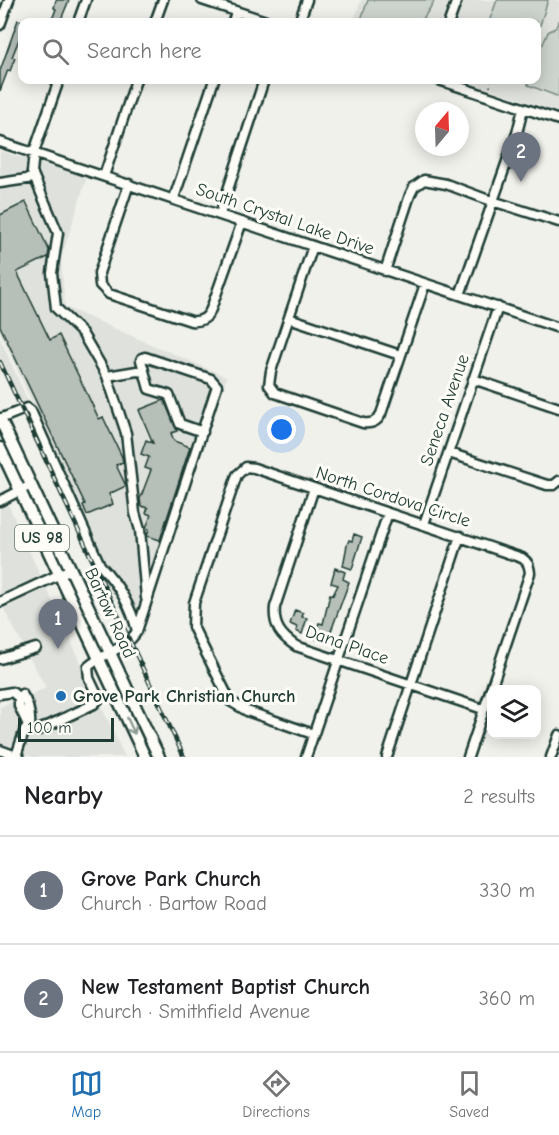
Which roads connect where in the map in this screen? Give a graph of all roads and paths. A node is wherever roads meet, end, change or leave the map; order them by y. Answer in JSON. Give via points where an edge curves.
{"nodes":[{"id":1,"x":9,"y":0,"type":"edge"},
{"id":2,"x":86,"y":0,"type":"edge"},
{"id":3,"x":163,"y":0,"type":"edge"},
{"id":4,"x":202,"y":0,"type":"edge"},
{"id":5,"x":307,"y":0,"type":"edge"},
{"id":6,"x":457,"y":0,"type":"edge"},
{"id":7,"x":236,"y":11,"type":"junction"},
{"id":8,"x":79,"y":18,"type":"edge"},
{"id":9,"x":156,"y":18,"type":"edge"},
{"id":10,"x":234,"y":18,"type":"edge"},
{"id":11,"x":257,"y":18,"type":"edge"},
{"id":12,"x":300,"y":18,"type":"edge"},
{"id":13,"x":450,"y":18,"type":"edge"},
{"id":14,"x":0,"y":26,"type":"edge"},
{"id":15,"x":58,"y":84,"type":"edge"},
{"id":16,"x":135,"y":84,"type":"edge"},
{"id":17,"x":213,"y":84,"type":"edge"},
{"id":18,"x":263,"y":84,"type":"edge"},
{"id":19,"x":451,"y":84,"type":"edge"},
{"id":20,"x":491,"y":84,"type":"edge"},
{"id":21,"x":490,"y":87,"type":"dead end"},
{"id":22,"x":523,"y":109,"type":"junction"},
{"id":23,"x":559,"y":120,"type":"edge"},
{"id":24,"x":0,"y":142,"type":"edge"},
{"id":25,"x":34,"y":152,"type":"junction"},
{"id":26,"x":104,"y":176,"type":"junction"},
{"id":27,"x":34,"y":178,"type":"junction"},
{"id":28,"x":0,"y":183,"type":"edge"},
{"id":29,"x":129,"y":184,"type":"junction"},
{"id":30,"x":174,"y":198,"type":"junction"},
{"id":31,"x":494,"y":201,"type":"junction"},
{"id":32,"x":220,"y":214,"type":"junction"},
{"id":33,"x":242,"y":222,"type":"junction"},
{"id":34,"x":559,"y":222,"type":"edge"},
{"id":35,"x":313,"y":246,"type":"junction"},
{"id":36,"x":385,"y":271,"type":"junction"},
{"id":37,"x":425,"y":284,"type":"junction"},
{"id":38,"x":460,"y":295,"type":"junction"},
{"id":39,"x":498,"y":308,"type":"junction"},
{"id":40,"x":289,"y":318,"type":"junction"},
{"id":41,"x":559,"y":328,"type":"edge"},
{"id":42,"x":400,"y":355,"type":"junction"},
{"id":43,"x":144,"y":372,"type":"junction"},
{"id":44,"x":107,"y":376,"type":"junction"},
{"id":45,"x":473,"y":379,"type":"junction"},
{"id":46,"x":559,"y":408,"type":"edge"},
{"id":47,"x":0,"y":419,"type":"edge"},
{"id":48,"x":203,"y":432,"type":"junction"},
{"id":49,"x":0,"y":448,"type":"edge"},
{"id":50,"x":449,"y":453,"type":"junction"},
{"id":51,"x":557,"y":482,"type":"edge"},
{"id":52,"x":31,"y":485,"type":"junction"},
{"id":53,"x":314,"y":488,"type":"junction"},
{"id":54,"x":20,"y":491,"type":"junction"},
{"id":55,"x":0,"y":501,"type":"edge"},
{"id":56,"x":388,"y":513,"type":"junction"},
{"id":57,"x":424,"y":524,"type":"junction"},
{"id":58,"x":460,"y":537,"type":"junction"},
{"id":59,"x":70,"y":569,"type":"junction"},
{"id":60,"x":60,"y":575,"type":"junction"},
{"id":61,"x":0,"y":602,"type":"edge"},
{"id":62,"x":147,"y":603,"type":"junction"},
{"id":63,"x":138,"y":631,"type":"junction"},
{"id":64,"x":36,"y":648,"type":"dead end"},
{"id":65,"x":110,"y":652,"type":"junction"},
{"id":66,"x":98,"y":657,"type":"junction"},
{"id":67,"x":0,"y":659,"type":"edge"},
{"id":68,"x":339,"y":660,"type":"junction"},
{"id":69,"x":411,"y":685,"type":"junction"},
{"id":70,"x":0,"y":694,"type":"edge"},
{"id":71,"x":483,"y":709,"type":"junction"},
{"id":72,"x":30,"y":729,"type":"junction"},
{"id":73,"x":313,"y":734,"type":"junction"},
{"id":74,"x":559,"y":735,"type":"edge"},
{"id":75,"x":0,"y":750,"type":"edge"},
{"id":76,"x":18,"y":756,"type":"edge"},
{"id":77,"x":145,"y":757,"type":"edge"},
{"id":78,"x":159,"y":757,"type":"edge"},
{"id":79,"x":306,"y":757,"type":"edge"},
{"id":80,"x":387,"y":757,"type":"edge"},
{"id":81,"x":468,"y":757,"type":"edge"},
{"id":82,"x":551,"y":757,"type":"edge"}],
"edges":[{"from":1,"to":14,"type":"street"},
{"from":2,"to":8,"type":"street"},
{"from":3,"to":9,"type":"street"},
{"from":4,"to":7,"type":"street"},
{"from":5,"to":12,"type":"street"},
{"from":6,"to":13,"type":"street"},
{"from":7,"to":10,"type":"street"},
{"from":7,"to":11,"type":"street"},
{"from":15,"to":25,"type":"street"},
{"from":16,"to":26,"type":"street"},
{"from":17,"to":30,"type":"street"},
{"from":18,"to":32,"type":"street"},
{"from":19,"to":22,"type":"street"},
{"from":20,"to":21,"type":"path"},
{"from":22,"to":23,"type":"street"},
{"from":22,"to":31,"type":"street"},
{"from":24,"to":25,"type":"street","name":"South Crystal Lake Drive"},
{"from":25,"to":26,"type":"street","name":"South Crystal Lake Drive"},
{"from":25,"to":27,"type":"street"},
{"from":26,"to":29,"type":"street","name":"South Crystal Lake Drive"},
{"from":27,"to":28,"type":"street"},
{"from":27,"to":44,"type":"street","via":[[58,233],[52,273],[56,308],[82,333]]},
{"from":29,"to":30,"type":"street","name":"South Crystal Lake Drive"},
{"from":29,"to":33,"type":"street","via":[[99,273],[100,285],[109,294],[191,321],[204,319]]},
{"from":30,"to":32,"type":"street","name":"South Crystal Lake Drive"},
{"from":31,"to":34,"type":"street"},
{"from":31,"to":36,"type":"street","via":[[429,179],[418,182]]},
{"from":31,"to":38,"type":"street"},
{"from":32,"to":33,"type":"street","name":"South Crystal Lake Drive"},
{"from":33,"to":35,"type":"street","name":"South Crystal Lake Drive"},
{"from":35,"to":36,"type":"street","name":"South Crystal Lake Drive"},
{"from":35,"to":40,"type":"street"},
{"from":36,"to":37,"type":"street","name":"South Crystal Lake Drive"},
{"from":37,"to":38,"type":"street","name":"South Crystal Lake Drive"},
{"from":37,"to":42,"type":"street"},
{"from":38,"to":39,"type":"street","name":"South Crystal Lake Drive"},
{"from":39,"to":41,"type":"street","name":"South Crystal Lake Drive"},
{"from":39,"to":45,"type":"street","name":"Seneca Avenue"},
{"from":40,"to":42,"type":"street"},
{"from":40,"to":42,"type":"street","via":[[268,379],[272,390],[363,423],[371,424],[381,414]]},
{"from":43,"to":44,"type":"street"},
{"from":43,"to":48,"type":"street","via":[[149,389],[169,395],[180,424]]},
{"from":43,"to":48,"type":"street","via":[[141,360],[146,357],[216,382]]},
{"from":44,"to":62,"type":"street","via":[[126,432]]},
{"from":45,"to":46,"type":"street"},
{"from":45,"to":50,"type":"street","name":"Seneca Avenue"},
{"from":47,"to":52,"type":"main road","name":"Bartow Road","number":"US 98"},
{"from":47,"to":63,"type":"street","via":[[27,408],[31,411],[100,565],[112,576]]},
{"from":48,"to":62,"type":"street"},
{"from":49,"to":54,"type":"main road","name":"Bartow Road","number":"US 98"},
{"from":50,"to":51,"type":"street","via":[[547,485]]},
{"from":50,"to":57,"type":"street","name":"Seneca Avenue"},
{"from":52,"to":54,"type":"street"},
{"from":52,"to":59,"type":"main road","name":"Bartow Road","number":"US 98"},
{"from":53,"to":56,"type":"street","name":"North Cordova Circle"},
{"from":53,"to":68,"type":"street","name":"Dana Place","via":[[274,617],[284,638],[296,646]]},
{"from":53,"to":73,"type":"street","name":"North Cordova Circle","via":[[254,468],[246,467],[237,475],[194,603],[194,627],[230,701],[247,711]]},
{"from":54,"to":55,"type":"street"},
{"from":54,"to":60,"type":"main road","name":"Bartow Road","number":"US 98"},
{"from":56,"to":57,"type":"street","name":"North Cordova Circle"},
{"from":56,"to":68,"type":"street"},
{"from":57,"to":58,"type":"street","name":"North Cordova Circle"},
{"from":58,"to":69,"type":"street"},
{"from":58,"to":71,"type":"street","name":"North Cordova Circle","via":[[522,558],[530,573]]},
{"from":59,"to":60,"type":"street"},
{"from":59,"to":65,"type":"main road","name":"Bartow Road","number":"US 98"},
{"from":60,"to":61,"type":"street"},
{"from":60,"to":66,"type":"main road","name":"Bartow Road","number":"US 98"},
{"from":62,"to":63,"type":"street"},
{"from":63,"to":65,"type":"street","via":[[131,642]]},
{"from":64,"to":67,"type":"street"},
{"from":65,"to":66,"type":"street"},
{"from":65,"to":78,"type":"main road","name":"Bartow Road","number":"US 98"},
{"from":66,"to":72,"type":"street","via":[[88,667],[99,699],[39,730]]},
{"from":66,"to":77,"type":"main road","name":"Bartow Road","number":"US 98","one_way":true},
{"from":68,"to":69,"type":"street","name":"Dana Place"},
{"from":68,"to":73,"type":"street"},
{"from":69,"to":71,"type":"street","name":"Dana Place"},
{"from":69,"to":80,"type":"street"},
{"from":70,"to":72,"type":"street","via":[[12,692],[20,696],[19,706]]},
{"from":71,"to":81,"type":"street"},
{"from":72,"to":76,"type":"street","via":[[25,729]]},
{"from":73,"to":79,"type":"street"},
{"from":74,"to":82,"type":"street"},
{"from":75,"to":76,"type":"street"}]}
